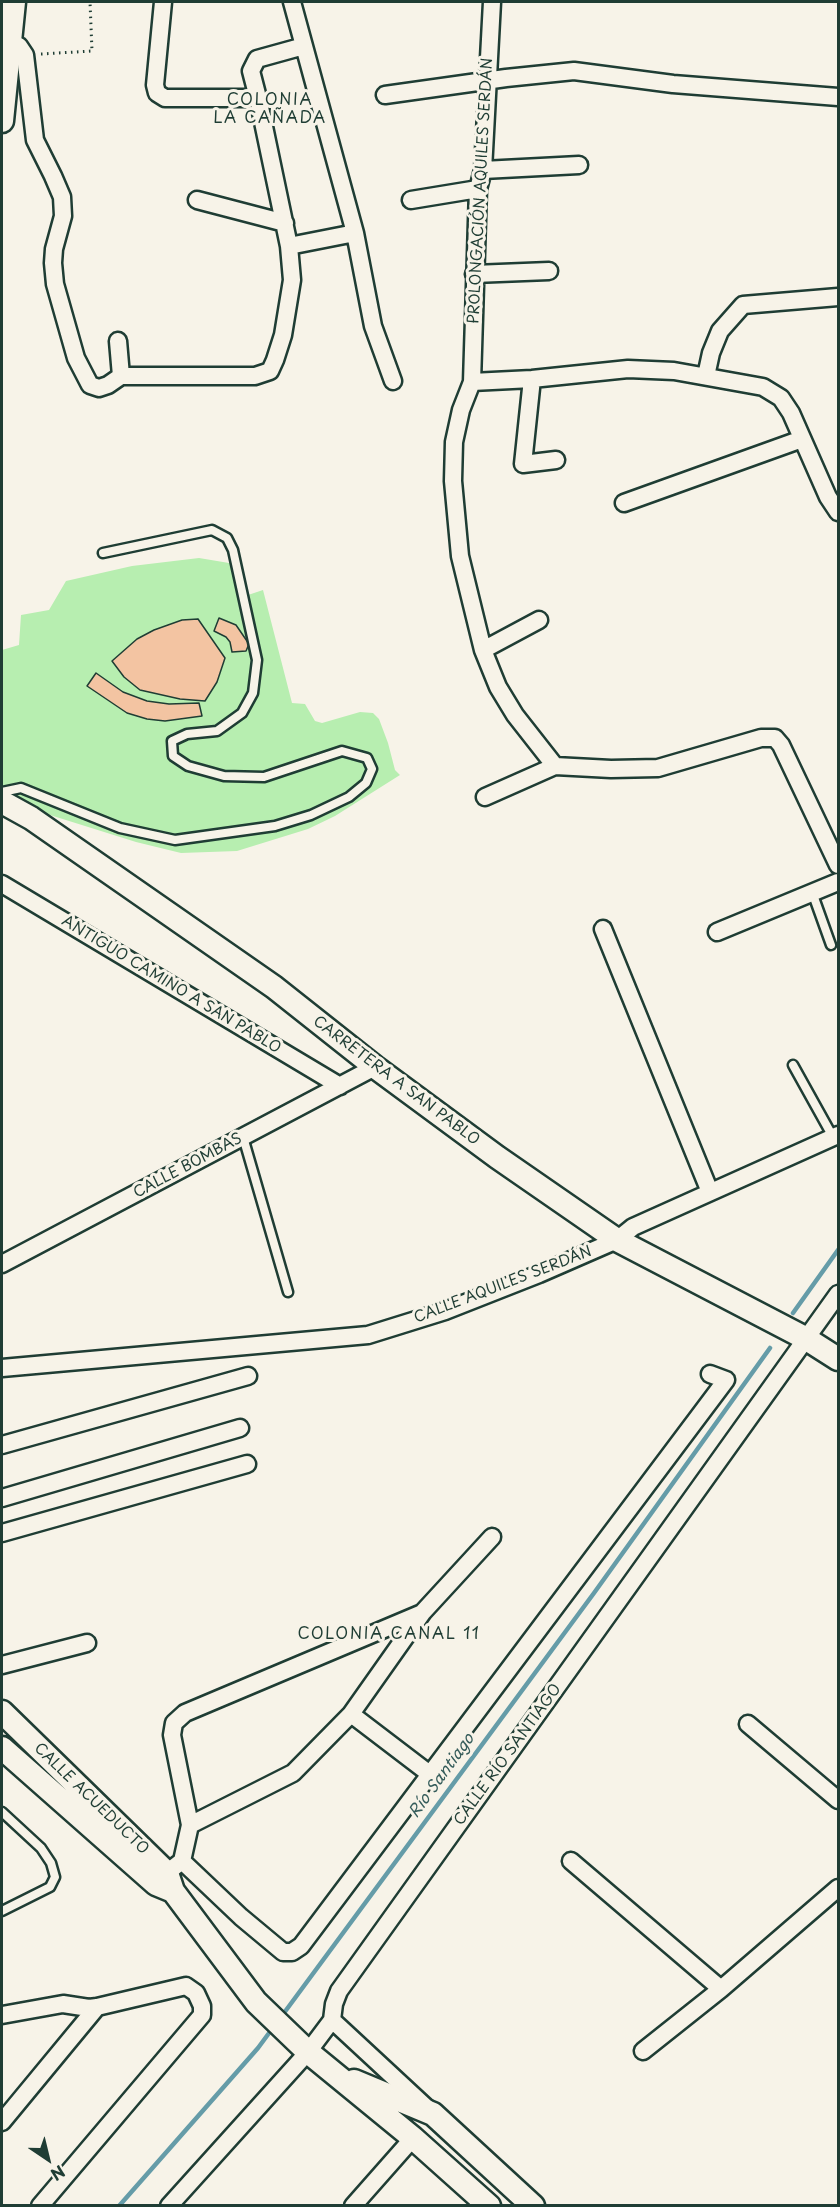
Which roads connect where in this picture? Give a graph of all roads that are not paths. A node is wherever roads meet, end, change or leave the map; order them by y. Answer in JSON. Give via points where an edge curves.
{"nodes":[{"id":1,"x":14,"y":2,"type":"edge"},
{"id":2,"x":163,"y":2,"type":"edge"},
{"id":3,"x":292,"y":2,"type":"edge"},
{"id":4,"x":492,"y":2,"type":"edge"},
{"id":5,"x":304,"y":46,"type":"junction"},
{"id":6,"x":18,"y":49,"type":"junction"},
{"id":7,"x":487,"y":82,"type":"junction"},
{"id":8,"x":4,"y":88,"type":"edge"},
{"id":9,"x":385,"y":95,"type":"dead end"},
{"id":10,"x":258,"y":98,"type":"junction"},
{"id":11,"x":838,"y":98,"type":"edge"},
{"id":12,"x":2,"y":122,"type":"edge"},
{"id":13,"x":579,"y":165,"type":"dead end"},
{"id":14,"x":483,"y":170,"type":"junction"},
{"id":15,"x":478,"y":189,"type":"junction"},
{"id":16,"x":197,"y":200,"type":"dead end"},
{"id":17,"x":411,"y":200,"type":"dead end"},
{"id":18,"x":285,"y":223,"type":"junction"},
{"id":19,"x":355,"y":233,"type":"junction"},
{"id":20,"x":290,"y":246,"type":"junction"},
{"id":21,"x":549,"y":271,"type":"dead end"},
{"id":22,"x":474,"y":274,"type":"junction"},
{"id":23,"x":838,"y":297,"type":"edge"},
{"id":24,"x":118,"y":341,"type":"dead end"},
{"id":25,"x":121,"y":376,"type":"junction"},
{"id":26,"x":706,"y":376,"type":"junction"},
{"id":27,"x":532,"y":379,"type":"junction"},
{"id":28,"x":393,"y":381,"type":"dead end"},
{"id":29,"x":471,"y":382,"type":"junction"},
{"id":30,"x":802,"y":439,"type":"junction"},
{"id":31,"x":556,"y":460,"type":"dead end"},
{"id":32,"x":624,"y":503,"type":"dead end"},
{"id":33,"x":838,"y":512,"type":"edge"},
{"id":34,"x":102,"y":553,"type":"dead end"},
{"id":35,"x":539,"y":620,"type":"dead end"},
{"id":36,"x":483,"y":650,"type":"junction"},
{"id":37,"x":555,"y":766,"type":"junction"},
{"id":38,"x":2,"y":792,"type":"edge"},
{"id":39,"x":485,"y":797,"type":"dead end"},
{"id":40,"x":2,"y":802,"type":"edge"},
{"id":41,"x":838,"y":865,"type":"edge"},
{"id":42,"x":838,"y":882,"type":"edge"},
{"id":43,"x":2,"y":884,"type":"edge"},
{"id":44,"x":812,"y":892,"type":"junction"},
{"id":45,"x":603,"y":929,"type":"dead end"},
{"id":46,"x":717,"y":932,"type":"dead end"},
{"id":47,"x":831,"y":945,"type":"dead end"},
{"id":48,"x":793,"y":1065,"type":"dead end"},
{"id":49,"x":375,"y":1067,"type":"junction"},
{"id":50,"x":340,"y":1086,"type":"junction"},
{"id":51,"x":836,"y":1136,"type":"edge"},
{"id":52,"x":243,"y":1137,"type":"junction"},
{"id":53,"x":710,"y":1192,"type":"junction"},
{"id":54,"x":617,"y":1240,"type":"junction"},
{"id":55,"x":2,"y":1264,"type":"edge"},
{"id":56,"x":288,"y":1292,"type":"dead end"},
{"id":57,"x":838,"y":1294,"type":"edge"},
{"id":58,"x":805,"y":1338,"type":"junction"},
{"id":59,"x":838,"y":1359,"type":"edge"},
{"id":60,"x":2,"y":1368,"type":"edge"},
{"id":61,"x":710,"y":1374,"type":"dead end"},
{"id":62,"x":248,"y":1376,"type":"dead end"},
{"id":63,"x":240,"y":1428,"type":"dead end"},
{"id":64,"x":2,"y":1445,"type":"edge"},
{"id":65,"x":247,"y":1464,"type":"dead end"},
{"id":66,"x":2,"y":1498,"type":"edge"},
{"id":67,"x":2,"y":1533,"type":"edge"},
{"id":68,"x":492,"y":1537,"type":"dead end"},
{"id":69,"x":423,"y":1612,"type":"junction"},
{"id":70,"x":87,"y":1642,"type":"dead end"},
{"id":71,"x":2,"y":1665,"type":"edge"},
{"id":72,"x":2,"y":1712,"type":"edge"},
{"id":73,"x":351,"y":1714,"type":"junction"},
{"id":74,"x":748,"y":1724,"type":"dead end"},
{"id":75,"x":2,"y":1748,"type":"edge"},
{"id":76,"x":430,"y":1775,"type":"junction"},
{"id":77,"x":838,"y":1800,"type":"edge"},
{"id":78,"x":2,"y":1812,"type":"edge"},
{"id":79,"x":190,"y":1825,"type":"junction"},
{"id":80,"x":571,"y":1862,"type":"dead end"},
{"id":81,"x":170,"y":1877,"type":"junction"},
{"id":82,"x":838,"y":1888,"type":"edge"},
{"id":83,"x":2,"y":1911,"type":"edge"},
{"id":84,"x":721,"y":1989,"type":"junction"},
{"id":85,"x":97,"y":2007,"type":"junction"},
{"id":86,"x":2,"y":2015,"type":"edge"},
{"id":87,"x":332,"y":2020,"type":"junction"},
{"id":88,"x":301,"y":2046,"type":"junction"},
{"id":89,"x":643,"y":2051,"type":"dead end"},
{"id":90,"x":331,"y":2072,"type":"junction"},
{"id":91,"x":433,"y":2114,"type":"junction"},
{"id":92,"x":2,"y":2122,"type":"edge"},
{"id":93,"x":413,"y":2138,"type":"junction"},
{"id":94,"x":40,"y":2205,"type":"edge"},
{"id":95,"x":169,"y":2205,"type":"edge"},
{"id":96,"x":353,"y":2205,"type":"edge"},
{"id":97,"x":489,"y":2205,"type":"edge"},
{"id":98,"x":532,"y":2205,"type":"edge"}],
"edges":[{"from":1,"to":6,"type":"street"},
{"from":2,"to":10,"type":"street","via":[[157,93],[165,98]]},
{"from":3,"to":5,"type":"street"},
{"from":4,"to":7,"type":"street","name":"PROLONGACIÓN AQUILES SERDÁN"},
{"from":5,"to":10,"type":"street","via":[[257,59],[251,71]]},
{"from":5,"to":19,"type":"street"},
{"from":6,"to":8,"type":"street"},
{"from":6,"to":25,"type":"street","via":[[35,140],[62,197],[63,216],[53,263],[75,358],[90,385],[99,388]]},
{"from":7,"to":9,"type":"street"},
{"from":7,"to":11,"type":"street","via":[[574,71]]},
{"from":7,"to":14,"type":"street","name":"PROLONGACIÓN AQUILES SERDÁN"},
{"from":8,"to":12,"type":"street"},
{"from":10,"to":18,"type":"street"},
{"from":13,"to":14,"type":"street"},
{"from":14,"to":15,"type":"street","name":"PROLONGACIÓN AQUILES SERDÁN"},
{"from":15,"to":17,"type":"street"},
{"from":15,"to":22,"type":"street","name":"PROLONGACIÓN AQUILES SERDÁN"},
{"from":16,"to":18,"type":"street"},
{"from":18,"to":20,"type":"street"},
{"from":19,"to":20,"type":"street"},
{"from":19,"to":28,"type":"street","via":[[373,326]]},
{"from":20,"to":25,"type":"street","via":[[292,280],[283,335],[270,371],[255,376]]},
{"from":21,"to":22,"type":"street"},
{"from":22,"to":29,"type":"street","name":"PROLONGACIÓN AQUILES SERDÁN"},
{"from":23,"to":26,"type":"street","via":[[743,305],[720,332]]},
{"from":24,"to":25,"type":"street"},
{"from":26,"to":27,"type":"street","via":[[628,369]]},
{"from":26,"to":30,"type":"street","via":[[764,387],[781,398]]},
{"from":27,"to":29,"type":"street"},
{"from":27,"to":31,"type":"street","via":[[523,464]]},
{"from":29,"to":36,"type":"street","name":"PROLONGACIÓN AQUILES SERDÁN","via":[[454,442],[453,481],[460,556]]},
{"from":30,"to":32,"type":"street"},
{"from":30,"to":33,"type":"street"},
{"from":34,"to":38,"type":"lane","via":[[212,530],[226,538],[232,550],[257,660],[253,693],[242,713],[217,731],[187,734],[172,741],[173,756],[188,766],[224,776],[264,777],[342,751],[367,758],[372,769],[366,783],[349,797],[311,815],[274,826],[175,840],[120,828],[21,788]]},
{"from":35,"to":36,"type":"street"},
{"from":36,"to":37,"type":"street","name":"PROLONGACIÓN AQUILES SERDÁN","via":[[515,715]]},
{"from":37,"to":39,"type":"street"},
{"from":37,"to":41,"type":"street","via":[[658,768],[761,738],[775,738],[782,745]]},
{"from":40,"to":49,"type":"street","name":"CARRETERA A SAN PABLO","via":[[31,818],[274,987]]},
{"from":42,"to":44,"type":"street"},
{"from":43,"to":50,"type":"street","name":"ANTIGUO CAMINO A SAN PABLO"},
{"from":44,"to":46,"type":"street"},
{"from":44,"to":47,"type":"lane"},
{"from":45,"to":53,"type":"street"},
{"from":48,"to":51,"type":"lane"},
{"from":49,"to":50,"type":"street","name":"CALLE BOMBAS"},
{"from":49,"to":54,"type":"street","name":"CARRETERA A SAN PABLO"},
{"from":50,"to":52,"type":"street","name":"CALLE BOMBAS"},
{"from":51,"to":53,"type":"street","name":"CALLE AQUILES SERDÁN"},
{"from":52,"to":55,"type":"street","name":"CALLE BOMBAS"},
{"from":52,"to":56,"type":"lane"},
{"from":53,"to":54,"type":"street","name":"CALLE AQUILES SERDÁN","via":[[633,1227]]},
{"from":54,"to":58,"type":"street","name":"CARRETERA A SAN PABLO"},
{"from":54,"to":60,"type":"street","name":"CALLE AQUILES SERDÁN","via":[[445,1311],[368,1335]]},
{"from":57,"to":58,"type":"street","name":"CALLE RÍO SANTIAGO"},
{"from":58,"to":59,"type":"street"},
{"from":58,"to":87,"type":"street","name":"CALLE RÍO SANTIAGO","via":[[339,1991]]},
{"from":61,"to":76,"type":"street","via":[[726,1380]]},
{"from":62,"to":64,"type":"street"},
{"from":63,"to":66,"type":"street"},
{"from":65,"to":67,"type":"street"},
{"from":68,"to":69,"type":"street"},
{"from":69,"to":73,"type":"street"},
{"from":69,"to":79,"type":"street","via":[[184,1713],[174,1723],[172,1735]]},
{"from":70,"to":71,"type":"street"},
{"from":72,"to":81,"type":"street","name":"CALLE ACUEDUCTO"},
{"from":73,"to":76,"type":"street"},
{"from":73,"to":79,"type":"street","via":[[293,1773]]},
{"from":74,"to":77,"type":"street"},
{"from":75,"to":81,"type":"street","name":"CALLE ACUEDUCTO"},
{"from":76,"to":81,"type":"street","via":[[301,1946],[292,1952],[284,1952],[241,1917]]},
{"from":78,"to":83,"type":"lane","via":[[41,1848],[55,1878],[50,1887]]},
{"from":79,"to":81,"type":"street"},
{"from":80,"to":84,"type":"street"},
{"from":81,"to":88,"type":"street","name":"CALLE ACUEDUCTO","via":[[256,2002]]},
{"from":82,"to":84,"type":"street"},
{"from":84,"to":89,"type":"street"},
{"from":85,"to":86,"type":"street","via":[[63,2004]]},
{"from":85,"to":92,"type":"street"},
{"from":85,"to":94,"type":"street","via":[[186,1986],[196,1993],[202,2016]]},
{"from":87,"to":88,"type":"street","name":"CALLE RÍO SANTIAGO"},
{"from":87,"to":91,"type":"street"},
{"from":88,"to":90,"type":"street","name":"CALLE ACUEDUCTO"},
{"from":88,"to":95,"type":"street","name":"CALLE RÍO SANTIAGO"},
{"from":90,"to":91,"type":"street","name":"CALLE ACUEDUCTO"},
{"from":90,"to":93,"type":"street","name":"CALLE ACUEDUCTO"},
{"from":91,"to":98,"type":"street","name":"CALLE ACUEDUCTO"},
{"from":93,"to":96,"type":"street"},
{"from":93,"to":97,"type":"street","name":"CALLE ACUEDUCTO"}]}
